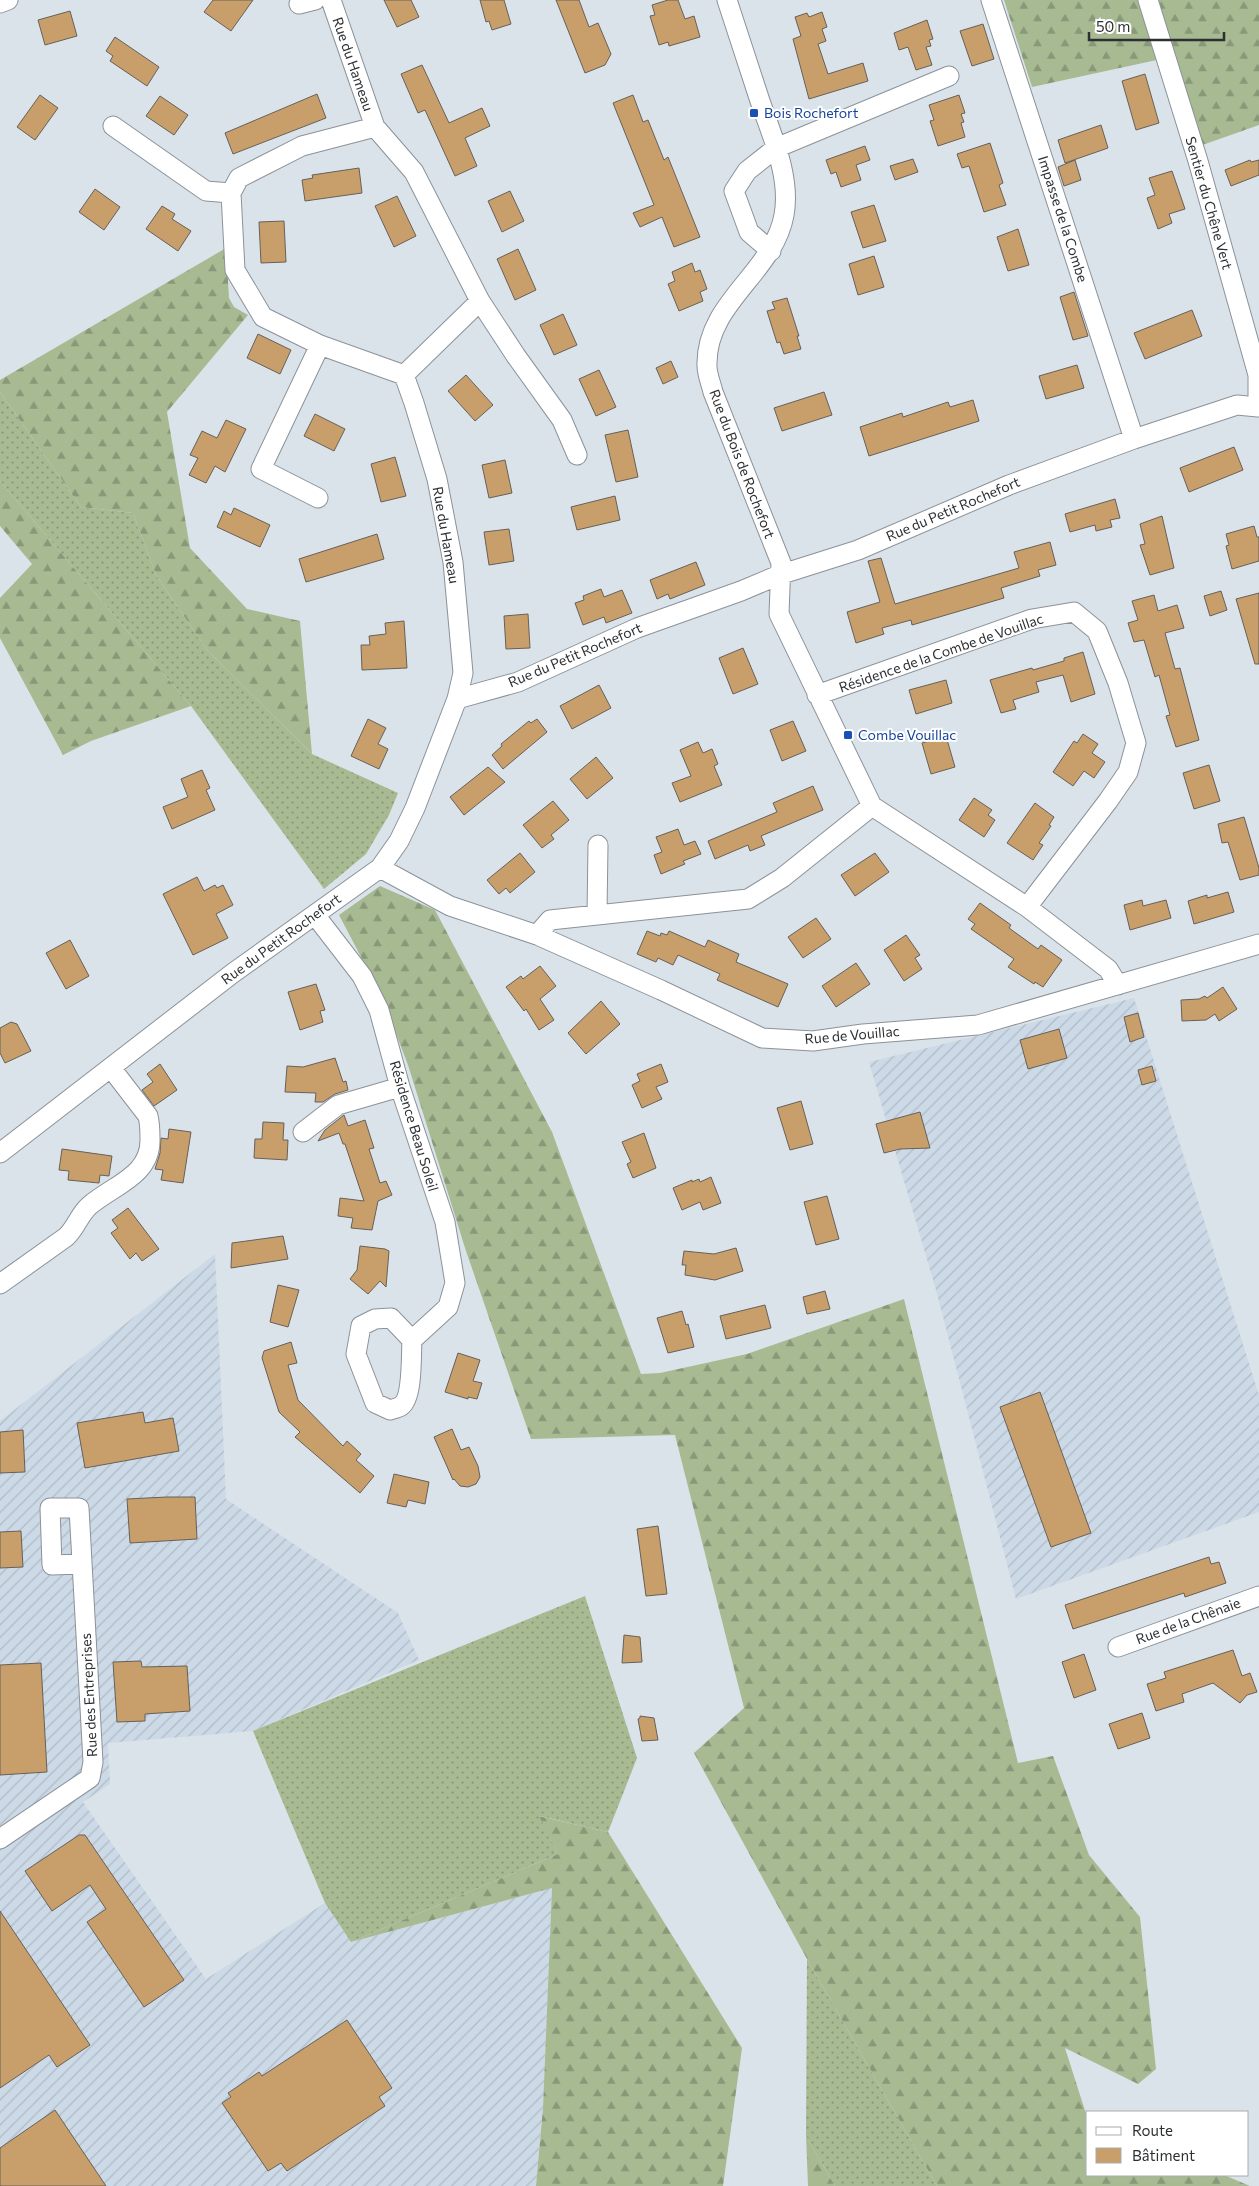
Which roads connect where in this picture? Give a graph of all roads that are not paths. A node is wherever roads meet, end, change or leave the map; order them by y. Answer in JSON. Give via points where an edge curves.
{"nodes":[{"id":1,"x":8,"y":0,"type":"edge"},
{"id":2,"x":331,"y":0,"type":"edge"},
{"id":3,"x":727,"y":0,"type":"edge"},
{"id":4,"x":991,"y":0,"type":"edge"},
{"id":5,"x":1148,"y":0,"type":"edge"},
{"id":6,"x":0,"y":2,"type":"edge"},
{"id":7,"x":949,"y":76,"type":"dead end"},
{"id":8,"x":113,"y":126,"type":"dead end"},
{"id":9,"x":375,"y":127,"type":"junction"},
{"id":10,"x":776,"y":148,"type":"junction"},
{"id":11,"x":231,"y":193,"type":"junction"},
{"id":12,"x":771,"y":251,"type":"junction"},
{"id":13,"x":480,"y":301,"type":"junction"},
{"id":14,"x":320,"y":345,"type":"junction"},
{"id":15,"x":404,"y":375,"type":"junction"},
{"id":16,"x":1259,"y":408,"type":"edge"},
{"id":17,"x":1134,"y":438,"type":"junction"},
{"id":18,"x":577,"y":455,"type":"dead end"},
{"id":19,"x":318,"y":498,"type":"dead end"},
{"id":20,"x":779,"y":575,"type":"junction"},
{"id":21,"x":817,"y":695,"type":"junction"},
{"id":22,"x":457,"y":699,"type":"junction"},
{"id":23,"x":872,"y":806,"type":"junction"},
{"id":24,"x":598,"y":845,"type":"dead end"},
{"id":25,"x":380,"y":868,"type":"junction"},
{"id":26,"x":1028,"y":907,"type":"junction"},
{"id":27,"x":597,"y":914,"type":"junction"},
{"id":28,"x":315,"y":915,"type":"junction"},
{"id":29,"x":537,"y":935,"type":"junction"},
{"id":30,"x":1259,"y":944,"type":"edge"},
{"id":31,"x":1118,"y":985,"type":"junction"},
{"id":32,"x":111,"y":1068,"type":"junction"},
{"id":33,"x":400,"y":1087,"type":"junction"},
{"id":34,"x":303,"y":1132,"type":"dead end"},
{"id":35,"x":0,"y":1154,"type":"edge"},
{"id":36,"x":0,"y":1284,"type":"edge"},
{"id":37,"x":412,"y":1340,"type":"junction"},
{"id":38,"x":81,"y":1564,"type":"dead end"},
{"id":39,"x":1259,"y":1596,"type":"edge"},
{"id":40,"x":1118,"y":1646,"type":"dead end"},
{"id":41,"x":0,"y":1839,"type":"edge"}],
"edges":[{"from":1,"to":6,"type":"street"},
{"from":2,"to":9,"type":"street","name":"Rue du Hameau"},
{"from":3,"to":10,"type":"street","name":"Rue du Bois de Rochefort"},
{"from":4,"to":17,"type":"street","name":"Impasse de la Combe"},
{"from":5,"to":16,"type":"street","name":"Sentier du Chêne Vert","via":[[1198,161],[1258,375]]},
{"from":7,"to":10,"type":"street"},
{"from":8,"to":11,"type":"street","via":[[206,191]]},
{"from":9,"to":11,"type":"street","name":"Rue du Hameau","via":[[302,146],[239,178]]},
{"from":9,"to":13,"type":"street","name":"Rue du Hameau","via":[[414,172]]},
{"from":10,"to":12,"type":"street","name":"Rue du Bois de Rochefort","via":[[786,190],[784,216]]},
{"from":10,"to":12,"type":"street","via":[[747,171],[734,191],[749,232]]},
{"from":11,"to":14,"type":"street","via":[[235,270],[263,317]]},
{"from":12,"to":20,"type":"street","name":"Rue du Bois de Rochefort","via":[[717,320],[706,363],[713,392],[781,563]]},
{"from":13,"to":15,"type":"street"},
{"from":13,"to":18,"type":"street","name":"Rue du Hameau","via":[[562,420]]},
{"from":14,"to":15,"type":"street"},
{"from":14,"to":19,"type":"street","via":[[261,469]]},
{"from":15,"to":22,"type":"street","name":"Rue du Hameau","via":[[437,478],[454,562],[463,673]]},
{"from":16,"to":17,"type":"street","name":"Rue du Petit Rochefort","via":[[1237,405]]},
{"from":17,"to":20,"type":"street","name":"Rue du Petit Rochefort","via":[[1009,485],[858,550]]},
{"from":20,"to":21,"type":"street","via":[[779,614]]},
{"from":20,"to":22,"type":"street","name":"Rue du Petit Rochefort","via":[[637,628],[518,682]]},
{"from":21,"to":23,"type":"street"},
{"from":21,"to":26,"type":"street","name":"Résidence de la Combe de Vouillac","via":[[1032,619],[1074,612],[1097,631],[1118,683],[1136,743],[1123,780]]},
{"from":22,"to":25,"type":"street","name":"Rue du Petit Rochefort","via":[[415,808],[399,841]]},
{"from":23,"to":26,"type":"street"},
{"from":23,"to":27,"type":"street","via":[[782,878],[748,898]]},
{"from":24,"to":27,"type":"street"},
{"from":25,"to":28,"type":"street","name":"Rue du Petit Rochefort"},
{"from":25,"to":29,"type":"street","name":"Rue de Vouillac","via":[[450,906]]},
{"from":26,"to":31,"type":"street","via":[[1108,968]]},
{"from":27,"to":29,"type":"street","via":[[550,920]]},
{"from":28,"to":32,"type":"street","name":"Rue du Petit Rochefort","via":[[233,973]]},
{"from":28,"to":33,"type":"street","name":"Résidence Beau Soleil","via":[[362,976],[371,993],[379,1010]]},
{"from":29,"to":31,"type":"street","name":"Rue de Vouillac","via":[[762,1038],[813,1041],[978,1025]]},
{"from":30,"to":31,"type":"street","name":"Rue de Vouillac"},
{"from":32,"to":35,"type":"street","name":"Rue du Petit Rochefort"},
{"from":32,"to":36,"type":"street","via":[[148,1116],[148,1158],[134,1174],[90,1206],[66,1237]]},
{"from":33,"to":34,"type":"street","via":[[338,1105]]},
{"from":33,"to":37,"type":"street","name":"Résidence Beau Soleil","via":[[445,1222],[456,1283],[448,1308]]},
{"from":37,"to":37,"type":"street","via":[[406,1400],[390,1410],[375,1403],[356,1354],[361,1326],[375,1318],[391,1318]]},
{"from":38,"to":41,"type":"street","name":"Rue des Entreprises","via":[[93,1762],[90,1778]]},
{"from":39,"to":40,"type":"street","name":"Rue de la Chênaie"}]}
